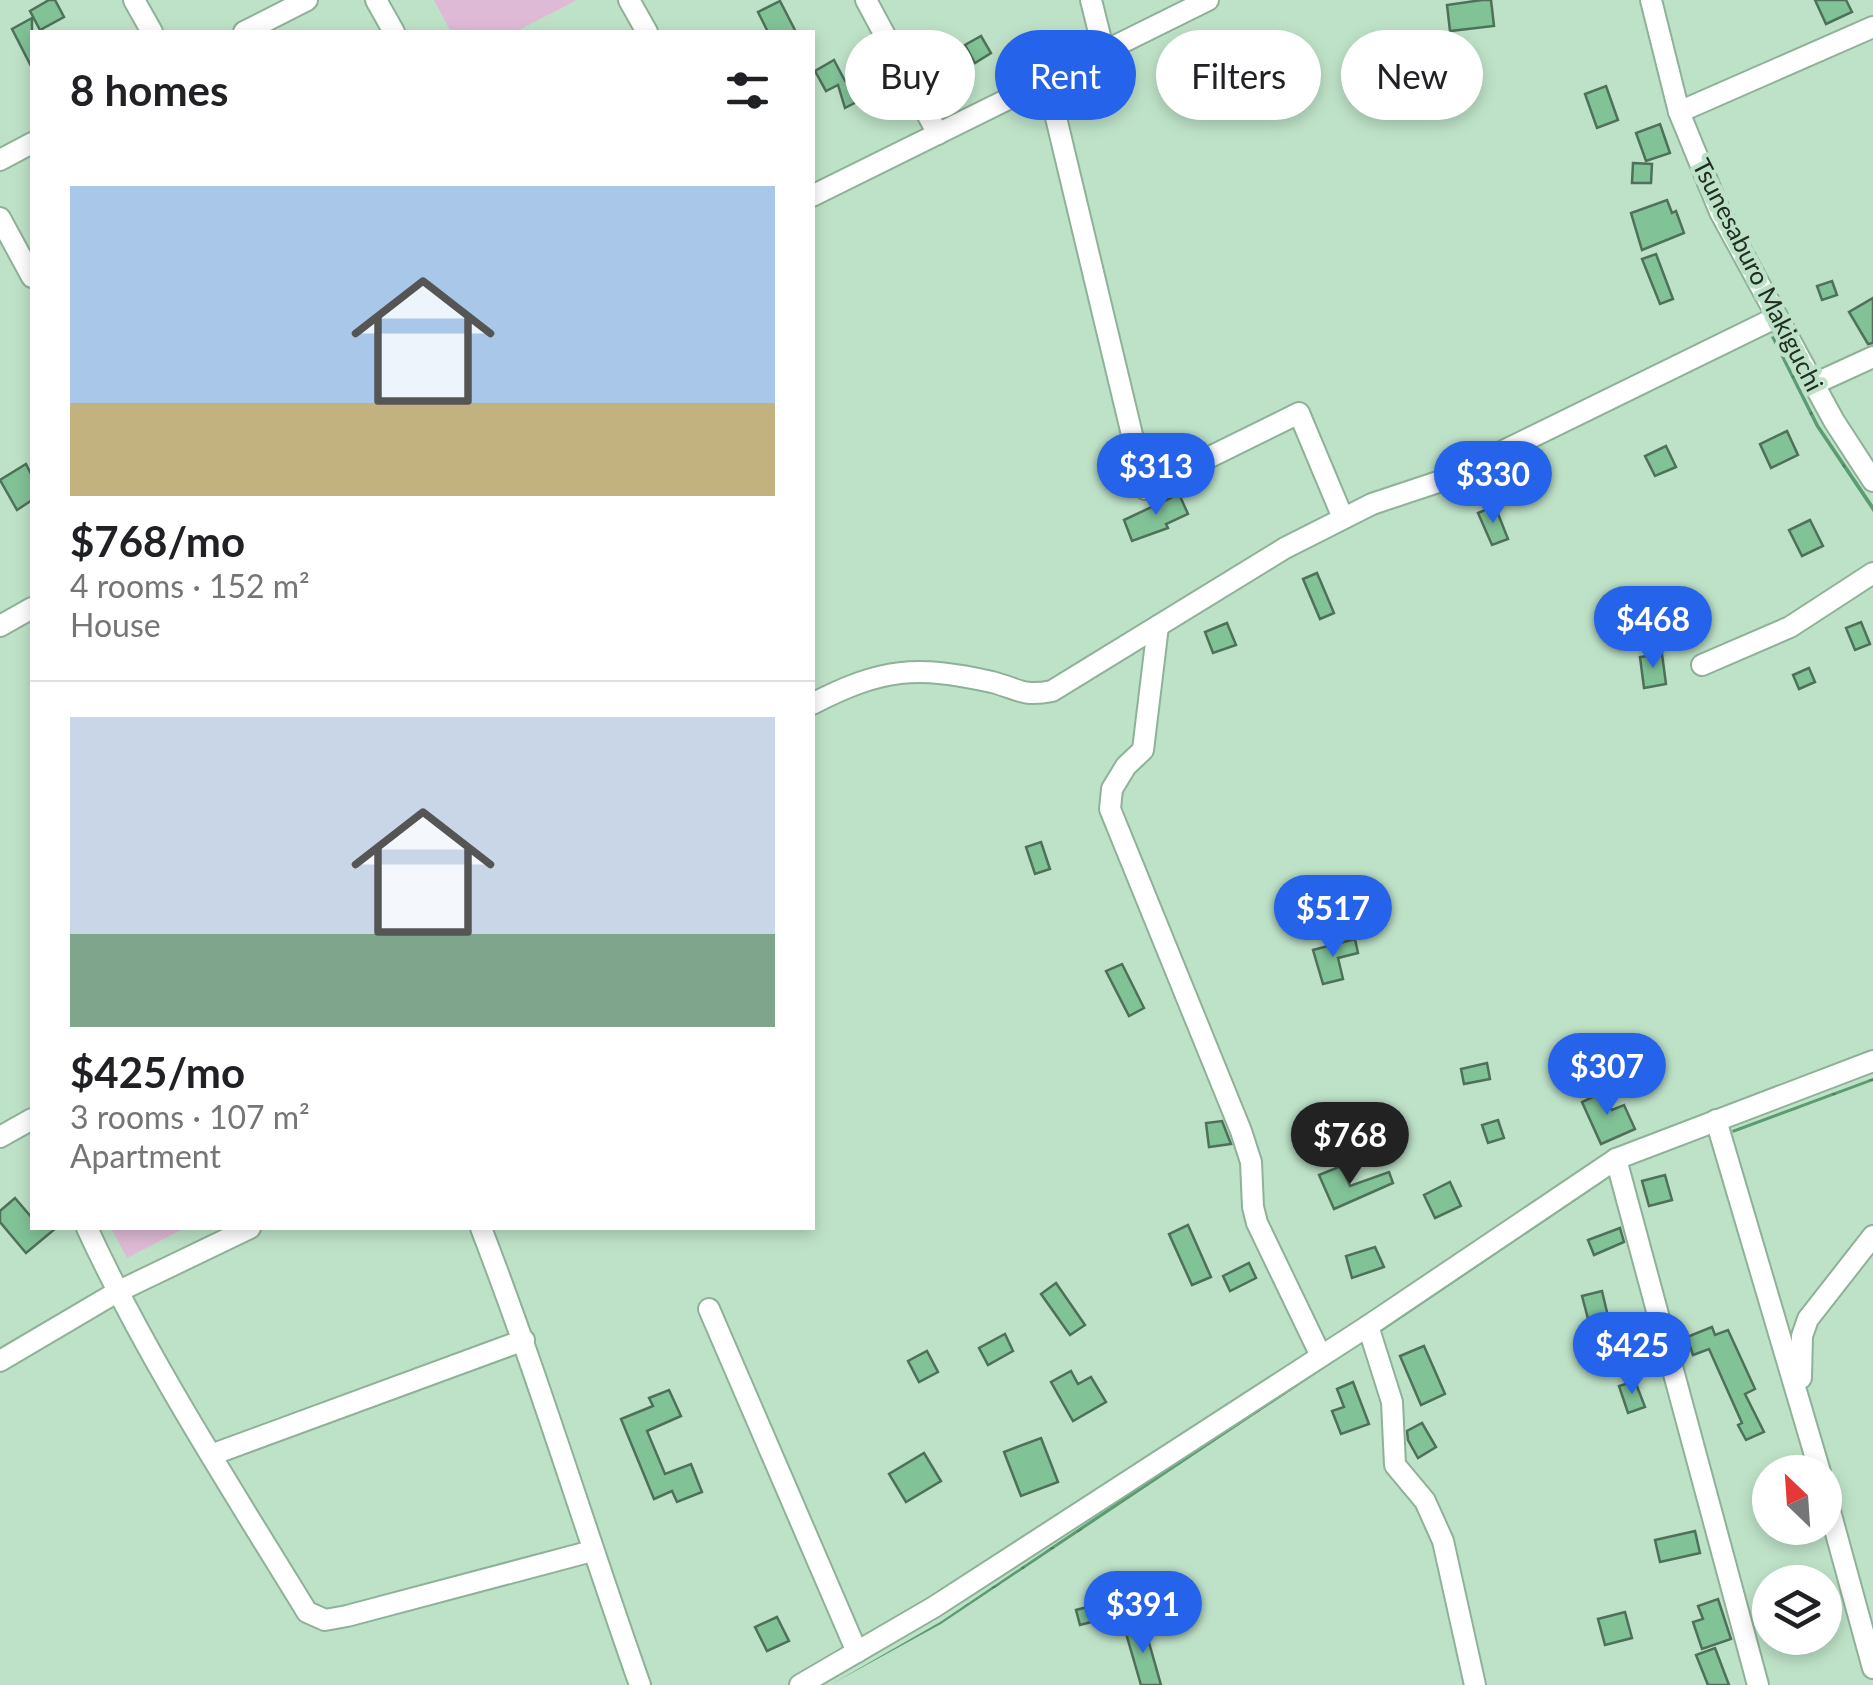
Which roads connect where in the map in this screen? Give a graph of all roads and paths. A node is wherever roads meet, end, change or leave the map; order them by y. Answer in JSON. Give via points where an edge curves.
{"nodes":[{"id":1,"x":134,"y":0,"type":"edge"},
{"id":2,"x":307,"y":0,"type":"edge"},
{"id":3,"x":376,"y":0,"type":"edge"},
{"id":4,"x":629,"y":0,"type":"edge"},
{"id":5,"x":866,"y":0,"type":"edge"},
{"id":6,"x":1091,"y":0,"type":"edge"},
{"id":7,"x":1208,"y":0,"type":"edge"},
{"id":8,"x":1651,"y":0,"type":"edge"},
{"id":9,"x":1873,"y":27,"type":"edge"},
{"id":10,"x":151,"y":30,"type":"edge"},
{"id":11,"x":248,"y":30,"type":"edge"},
{"id":12,"x":393,"y":30,"type":"edge"},
{"id":13,"x":646,"y":30,"type":"edge"},
{"id":14,"x":1098,"y":30,"type":"edge"},
{"id":15,"x":1136,"y":36,"type":"edge"},
{"id":16,"x":995,"y":106,"type":"edge"},
{"id":17,"x":1679,"y":112,"type":"junction"},
{"id":18,"x":1057,"y":120,"type":"edge"},
{"id":19,"x":938,"y":134,"type":"junction"},
{"id":20,"x":30,"y":144,"type":"edge"},
{"id":21,"x":0,"y":160,"type":"edge"},
{"id":22,"x":815,"y":195,"type":"edge"},
{"id":23,"x":0,"y":218,"type":"edge"},
{"id":24,"x":30,"y":273,"type":"edge"},
{"id":25,"x":1777,"y":317,"type":"junction"},
{"id":26,"x":1873,"y":357,"type":"edge"},
{"id":27,"x":1814,"y":384,"type":"junction"},
{"id":28,"x":1873,"y":481,"type":"edge"},
{"id":29,"x":1344,"y":518,"type":"junction"},
{"id":30,"x":1873,"y":573,"type":"edge"},
{"id":31,"x":30,"y":609,"type":"edge"},
{"id":32,"x":0,"y":626,"type":"edge"},
{"id":33,"x":1158,"y":626,"type":"junction"},
{"id":34,"x":1702,"y":665,"type":"dead end"},
{"id":35,"x":815,"y":702,"type":"edge"},
{"id":36,"x":1873,"y":1061,"type":"edge"},
{"id":37,"x":30,"y":1120,"type":"edge"},
{"id":38,"x":1716,"y":1120,"type":"junction"},
{"id":39,"x":0,"y":1137,"type":"edge"},
{"id":40,"x":1616,"y":1160,"type":"junction"},
{"id":41,"x":89,"y":1230,"type":"edge"},
{"id":42,"x":246,"y":1230,"type":"edge"},
{"id":43,"x":482,"y":1230,"type":"edge"},
{"id":44,"x":1873,"y":1236,"type":"edge"},
{"id":45,"x":117,"y":1292,"type":"junction"},
{"id":46,"x":709,"y":1310,"type":"dead end"},
{"id":47,"x":1368,"y":1326,"type":"junction"},
{"id":48,"x":524,"y":1340,"type":"junction"},
{"id":49,"x":1321,"y":1356,"type":"junction"},
{"id":50,"x":0,"y":1361,"type":"edge"},
{"id":51,"x":1802,"y":1410,"type":"junction"},
{"id":52,"x":211,"y":1455,"type":"junction"},
{"id":53,"x":1815,"y":1455,"type":"edge"},
{"id":54,"x":1839,"y":1545,"type":"edge"},
{"id":55,"x":592,"y":1552,"type":"junction"},
{"id":56,"x":857,"y":1652,"type":"junction"},
{"id":57,"x":1873,"y":1668,"type":"edge"},
{"id":58,"x":640,"y":1685,"type":"edge"},
{"id":59,"x":800,"y":1685,"type":"edge"},
{"id":60,"x":1475,"y":1685,"type":"edge"},
{"id":61,"x":1758,"y":1685,"type":"edge"}],
"edges":[{"from":1,"to":10,"type":"street"},
{"from":2,"to":11,"type":"street"},
{"from":3,"to":12,"type":"street"},
{"from":4,"to":13,"type":"street"},
{"from":5,"to":19,"type":"street"},
{"from":6,"to":14,"type":"street"},
{"from":7,"to":15,"type":"street"},
{"from":8,"to":17,"type":"street","name":"Tsunesaburo Makiguchi"},
{"from":9,"to":17,"type":"street"},
{"from":16,"to":19,"type":"street"},
{"from":17,"to":25,"type":"street","name":"Tsunesaburo Makiguchi","via":[[1720,212]]},
{"from":18,"to":29,"type":"street","via":[[1145,488],[1299,413]]},
{"from":19,"to":22,"type":"street"},
{"from":20,"to":21,"type":"street"},
{"from":23,"to":24,"type":"street"},
{"from":25,"to":27,"type":"street","name":"Tsunesaburo Makiguchi"},
{"from":25,"to":29,"type":"street","via":[[1444,480]]},
{"from":26,"to":27,"type":"street"},
{"from":27,"to":28,"type":"street","name":"Tsunesaburo Makiguchi"},
{"from":29,"to":33,"type":"street"},
{"from":30,"to":34,"type":"street","via":[[1790,627]]},
{"from":31,"to":32,"type":"street"},
{"from":33,"to":35,"type":"street","via":[[1052,690],[1030,696],[932,671],[856,682]]},
{"from":33,"to":49,"type":"street","via":[[1144,750],[1112,789],[1110,809],[1241,1131],[1257,1223]]},
{"from":36,"to":38,"type":"street"},
{"from":37,"to":39,"type":"street"},
{"from":38,"to":40,"type":"street"},
{"from":38,"to":51,"type":"street"},
{"from":40,"to":47,"type":"street"},
{"from":40,"to":61,"type":"street"},
{"from":41,"to":45,"type":"street"},
{"from":42,"to":45,"type":"street"},
{"from":43,"to":48,"type":"street"},
{"from":44,"to":51,"type":"street","via":[[1808,1320]]},
{"from":45,"to":50,"type":"street"},
{"from":45,"to":52,"type":"street"},
{"from":46,"to":56,"type":"street"},
{"from":47,"to":49,"type":"street"},
{"from":47,"to":60,"type":"street","via":[[1392,1402],[1395,1464],[1444,1540]]},
{"from":48,"to":52,"type":"street"},
{"from":48,"to":55,"type":"street"},
{"from":49,"to":56,"type":"street"},
{"from":51,"to":53,"type":"street"},
{"from":52,"to":55,"type":"street","via":[[308,1612],[325,1620]]},
{"from":54,"to":57,"type":"street"},
{"from":55,"to":58,"type":"street"},
{"from":56,"to":59,"type":"street"}]}
